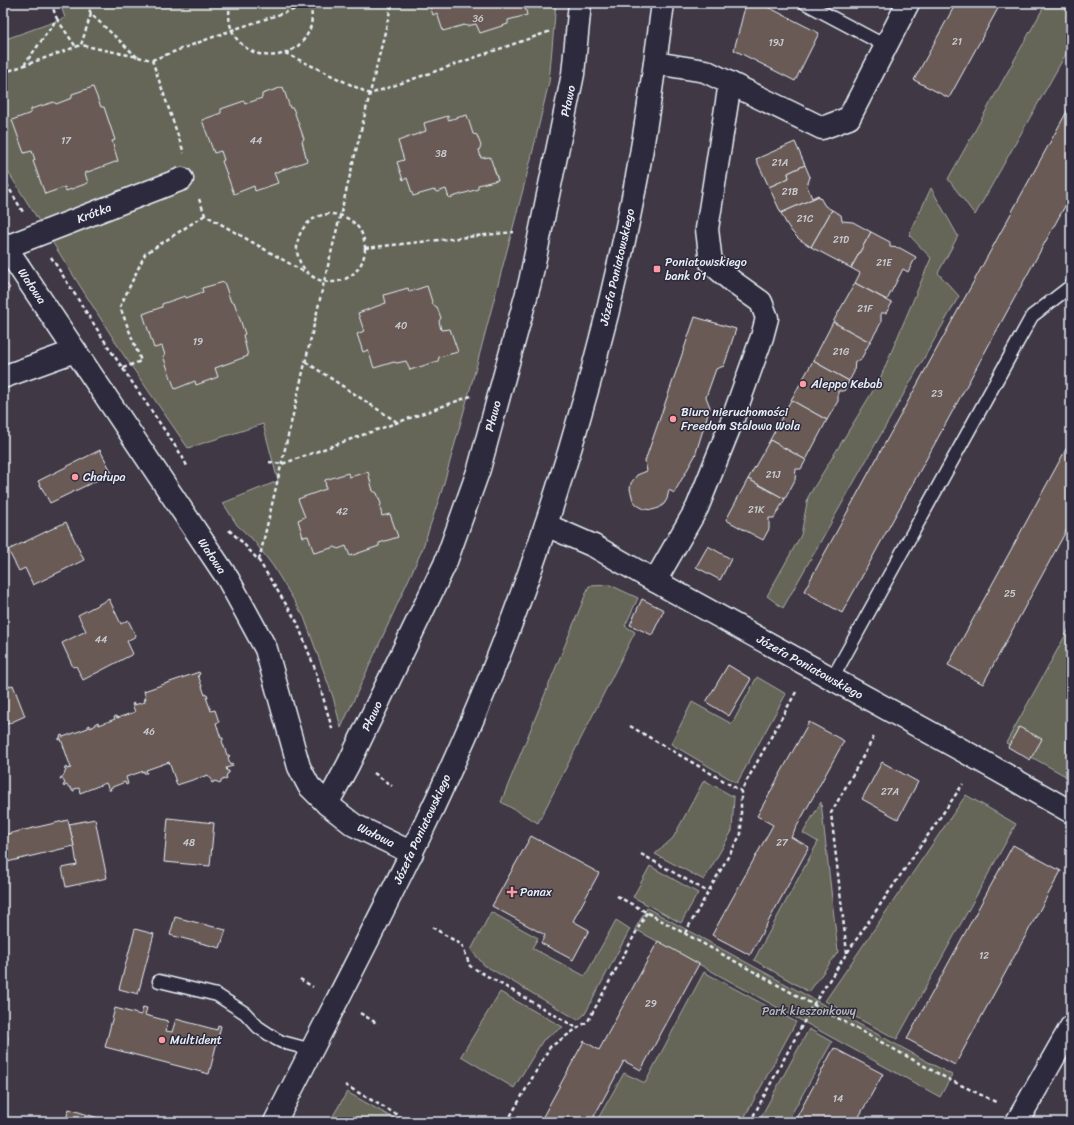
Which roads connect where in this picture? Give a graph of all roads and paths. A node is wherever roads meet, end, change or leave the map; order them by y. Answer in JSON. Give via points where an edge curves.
{"nodes":[{"id":1,"x":51,"y":3,"type":"edge"},
{"id":2,"x":87,"y":3,"type":"edge"},
{"id":3,"x":230,"y":3,"type":"edge"},
{"id":4,"x":311,"y":3,"type":"edge"},
{"id":5,"x":392,"y":3,"type":"edge"},
{"id":6,"x":663,"y":3,"type":"edge"},
{"id":7,"x":805,"y":3,"type":"edge"},
{"id":8,"x":908,"y":3,"type":"edge"},
{"id":9,"x":579,"y":12,"type":"edge"},
{"id":10,"x":91,"y":14,"type":"junction"},
{"id":11,"x":57,"y":19,"type":"junction"},
{"id":12,"x":232,"y":30,"type":"junction"},
{"id":13,"x":81,"y":45,"type":"junction"},
{"id":14,"x":886,"y":46,"type":"junction"},
{"id":15,"x":76,"y":47,"type":"junction"},
{"id":16,"x":285,"y":53,"type":"junction"},
{"id":17,"x":137,"y":57,"type":"junction"},
{"id":18,"x":152,"y":60,"type":"junction"},
{"id":19,"x":655,"y":63,"type":"junction"},
{"id":20,"x":24,"y":66,"type":"junction"},
{"id":21,"x":3,"y":73,"type":"edge"},
{"id":22,"x":730,"y":83,"type":"junction"},
{"id":23,"x":370,"y":94,"type":"junction"},
{"id":24,"x":184,"y":169,"type":"joint"},
{"id":25,"x":198,"y":196,"type":"dead end"},
{"id":26,"x":205,"y":215,"type":"junction"},
{"id":27,"x":340,"y":215,"type":"junction"},
{"id":28,"x":520,"y":232,"type":"dead end"},
{"id":29,"x":4,"y":245,"type":"edge"},
{"id":30,"x":365,"y":248,"type":"junction"},
{"id":31,"x":306,"y":273,"type":"junction"},
{"id":32,"x":324,"y":282,"type":"junction"},
{"id":33,"x":1071,"y":286,"type":"edge"},
{"id":34,"x":75,"y":351,"type":"junction"},
{"id":35,"x":306,"y":362,"type":"junction"},
{"id":36,"x":123,"y":368,"type":"dead end"},
{"id":37,"x":3,"y":377,"type":"edge"},
{"id":38,"x":477,"y":394,"type":"dead end"},
{"id":39,"x":397,"y":423,"type":"junction"},
{"id":40,"x":269,"y":462,"type":"dead end"},
{"id":41,"x":282,"y":464,"type":"junction"},
{"id":42,"x":546,"y":525,"type":"junction"},
{"id":43,"x":259,"y":561,"type":"dead end"},
{"id":44,"x":655,"y":581,"type":"junction"},
{"id":45,"x":832,"y":679,"type":"junction"},
{"id":46,"x":796,"y":692,"type":"dead end"},
{"id":47,"x":630,"y":726,"type":"dead end"},
{"id":48,"x":875,"y":735,"type":"dead end"},
{"id":49,"x":963,"y":784,"type":"dead end"},
{"id":50,"x":741,"y":791,"type":"junction"},
{"id":51,"x":327,"y":804,"type":"junction"},
{"id":52,"x":1071,"y":812,"type":"edge"},
{"id":53,"x":412,"y":853,"type":"junction"},
{"id":54,"x":641,"y":854,"type":"dead end"},
{"id":55,"x":708,"y":892,"type":"junction"},
{"id":56,"x":617,"y":896,"type":"dead end"},
{"id":57,"x":647,"y":912,"type":"junction"},
{"id":58,"x":432,"y":926,"type":"dead end"},
{"id":59,"x":685,"y":933,"type":"junction"},
{"id":60,"x":847,"y":953,"type":"junction"},
{"id":61,"x":159,"y":981,"type":"dead end"},
{"id":62,"x":1071,"y":1027,"type":"edge"},
{"id":63,"x":578,"y":1028,"type":"junction"},
{"id":64,"x":312,"y":1050,"type":"junction"},
{"id":65,"x":345,"y":1084,"type":"dead end"},
{"id":66,"x":1019,"y":1118,"type":"edge"},
{"id":67,"x":275,"y":1122,"type":"edge"},
{"id":68,"x":410,"y":1122,"type":"edge"},
{"id":69,"x":507,"y":1122,"type":"edge"},
{"id":70,"x":750,"y":1122,"type":"edge"}],
"edges":[{"from":1,"to":11,"type":"path"},
{"from":2,"to":10,"type":"path"},
{"from":3,"to":12,"type":"path"},
{"from":4,"to":12,"type":"path"},
{"from":4,"to":16,"type":"path","via":[[312,17],[309,30],[302,42]]},
{"from":5,"to":23,"type":"path"},
{"from":6,"to":19,"type":"street","name":"Józefa Poniatowskiego"},
{"from":7,"to":14,"type":"lane"},
{"from":8,"to":14,"type":"street"},
{"from":9,"to":23,"type":"path"},
{"from":9,"to":51,"type":"street","name":"Pławo","via":[[573,74],[530,282],[479,469],[445,564]]},
{"from":10,"to":13,"type":"path"},
{"from":10,"to":17,"type":"path"},
{"from":11,"to":15,"type":"path"},
{"from":11,"to":20,"type":"path"},
{"from":12,"to":16,"type":"path","via":[[239,42],[250,51],[264,56]]},
{"from":12,"to":18,"type":"path"},
{"from":13,"to":15,"type":"path"},
{"from":13,"to":17,"type":"path"},
{"from":14,"to":22,"type":"street","via":[[849,118],[822,128]]},
{"from":15,"to":20,"type":"path"},
{"from":16,"to":23,"type":"path"},
{"from":17,"to":18,"type":"path"},
{"from":18,"to":24,"type":"path"},
{"from":19,"to":22,"type":"street","via":[[705,71]]},
{"from":19,"to":42,"type":"street","name":"Józefa Poniatowskiego","via":[[635,186],[619,263],[582,410]]},
{"from":20,"to":21,"type":"path"},
{"from":22,"to":44,"type":"street","via":[[707,229],[712,263],[732,282],[761,302],[767,318],[732,421],[697,508]]},
{"from":23,"to":27,"type":"path"},
{"from":24,"to":29,"type":"street","name":"Krótka"},
{"from":25,"to":26,"type":"path"},
{"from":26,"to":31,"type":"path"},
{"from":26,"to":36,"type":"path","via":[[146,254],[120,307],[141,361]]},
{"from":27,"to":30,"type":"path","via":[[358,228]]},
{"from":27,"to":31,"type":"path","via":[[319,216],[302,229],[297,240],[296,252],[299,263]]},
{"from":27,"to":32,"type":"path"},
{"from":28,"to":30,"type":"path"},
{"from":29,"to":34,"type":"street","name":"Wałowa"},
{"from":30,"to":32,"type":"path","via":[[361,264],[350,277],[339,282]]},
{"from":31,"to":32,"type":"path"},
{"from":32,"to":35,"type":"path"},
{"from":33,"to":45,"type":"lane","via":[[1032,316]]},
{"from":34,"to":37,"type":"street"},
{"from":34,"to":51,"type":"street","name":"Wałowa","via":[[228,579],[266,649],[299,767],[309,786]]},
{"from":35,"to":39,"type":"path"},
{"from":35,"to":41,"type":"path"},
{"from":38,"to":39,"type":"path"},
{"from":39,"to":41,"type":"path"},
{"from":40,"to":41,"type":"path"},
{"from":41,"to":43,"type":"path"},
{"from":42,"to":44,"type":"street","name":"Józefa Poniatowskiego","via":[[594,546]]},
{"from":42,"to":53,"type":"street","name":"Józefa Poniatowskiego","via":[[494,668]]},
{"from":44,"to":45,"type":"street","name":"Józefa Poniatowskiego"},
{"from":45,"to":52,"type":"street","name":"Józefa Poniatowskiego"},
{"from":46,"to":50,"type":"path"},
{"from":47,"to":50,"type":"path"},
{"from":48,"to":60,"type":"path","via":[[831,813]]},
{"from":49,"to":60,"type":"path"},
{"from":50,"to":55,"type":"path","via":[[741,834]]},
{"from":51,"to":53,"type":"street","name":"Wałowa","via":[[354,825]]},
{"from":53,"to":64,"type":"street","name":"Józefa Poniatowskiego"},
{"from":54,"to":55,"type":"path"},
{"from":55,"to":59,"type":"path"},
{"from":56,"to":57,"type":"path"},
{"from":57,"to":59,"type":"path"},
{"from":57,"to":63,"type":"path","via":[[588,1020]]},
{"from":58,"to":63,"type":"path","via":[[462,945],[470,966]]},
{"from":59,"to":66,"type":"path"},
{"from":60,"to":70,"type":"path","via":[[813,1006]]},
{"from":61,"to":64,"type":"lane","via":[[217,995],[245,1013],[276,1039]]},
{"from":62,"to":66,"type":"street"},
{"from":63,"to":69,"type":"path","via":[[550,1047]]},
{"from":64,"to":67,"type":"street","name":"Józefa Poniatowskiego"},
{"from":65,"to":68,"type":"path"}]}
